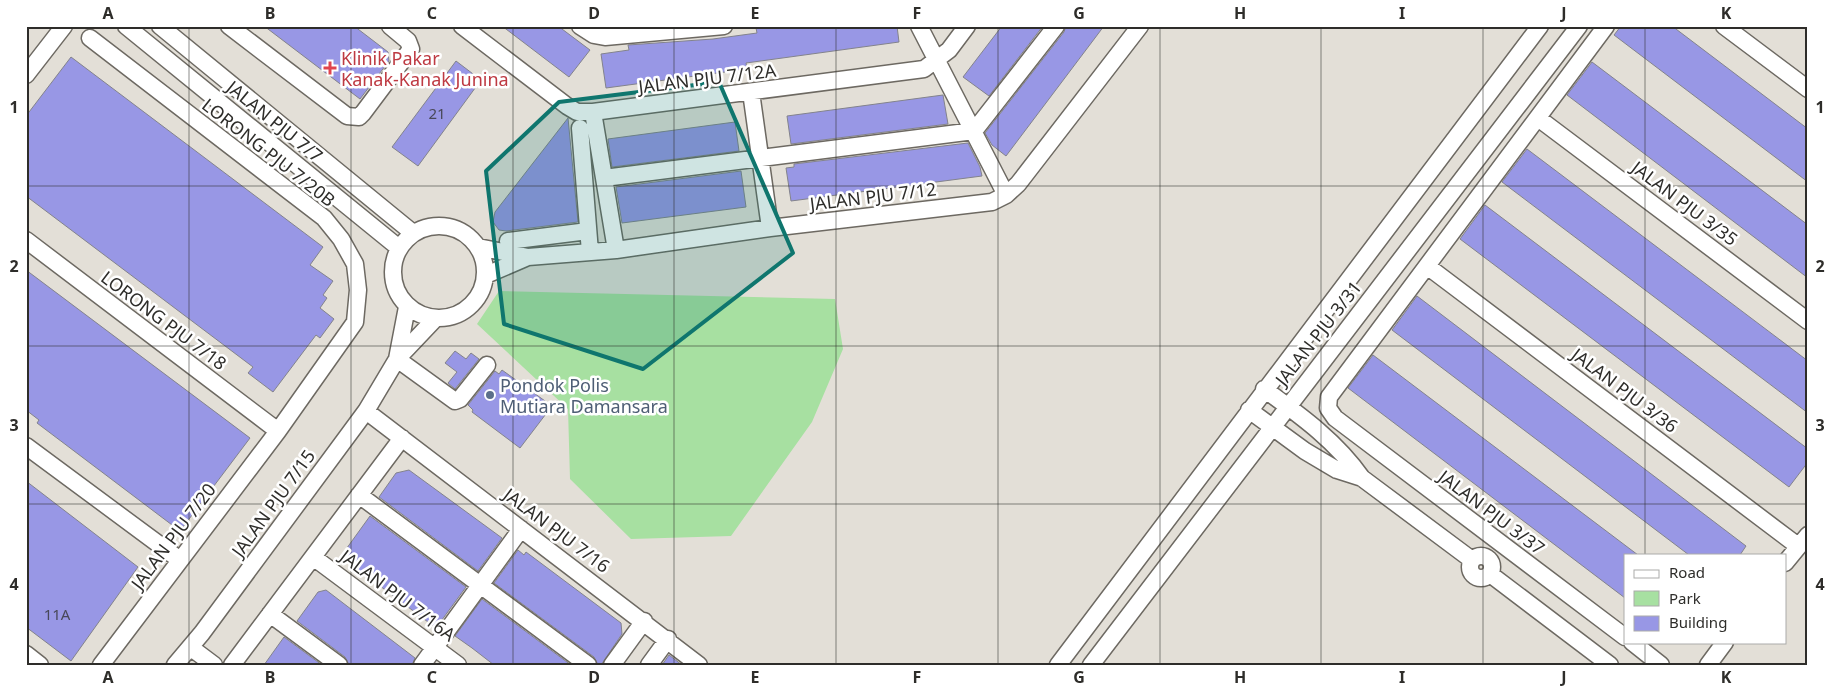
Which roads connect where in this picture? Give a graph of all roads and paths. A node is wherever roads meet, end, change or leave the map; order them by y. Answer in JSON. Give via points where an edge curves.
{"nodes":[{"id":1,"x":64,"y":26,"type":"edge"},
{"id":2,"x":126,"y":26,"type":"edge"},
{"id":3,"x":160,"y":26,"type":"edge"},
{"id":4,"x":230,"y":26,"type":"edge"},
{"id":5,"x":390,"y":26,"type":"edge"},
{"id":6,"x":462,"y":26,"type":"edge"},
{"id":7,"x":580,"y":26,"type":"edge"},
{"id":8,"x":724,"y":26,"type":"edge"},
{"id":9,"x":919,"y":26,"type":"edge"},
{"id":10,"x":967,"y":26,"type":"edge"},
{"id":11,"x":1056,"y":26,"type":"edge"},
{"id":12,"x":1140,"y":26,"type":"edge"},
{"id":13,"x":1540,"y":26,"type":"edge"},
{"id":14,"x":1579,"y":26,"type":"edge"},
{"id":15,"x":1606,"y":26,"type":"edge"},
{"id":16,"x":1724,"y":26,"type":"edge"},
{"id":17,"x":90,"y":38,"type":"dead end"},
{"id":18,"x":938,"y":60,"type":"junction"},
{"id":19,"x":26,"y":75,"type":"edge"},
{"id":20,"x":1808,"y":89,"type":"edge"},
{"id":21,"x":751,"y":92,"type":"junction"},
{"id":22,"x":593,"y":112,"type":"junction"},
{"id":23,"x":1538,"y":118,"type":"junction"},
{"id":24,"x":580,"y":128,"type":"dead end"},
{"id":25,"x":974,"y":131,"type":"junction"},
{"id":26,"x":760,"y":156,"type":"junction"},
{"id":27,"x":604,"y":178,"type":"junction"},
{"id":28,"x":1006,"y":195,"type":"junction"},
{"id":29,"x":770,"y":228,"type":"junction"},
{"id":30,"x":588,"y":231,"type":"junction"},
{"id":31,"x":413,"y":233,"type":"junction"},
{"id":32,"x":26,"y":240,"type":"edge"},
{"id":33,"x":508,"y":241,"type":"dead end"},
{"id":34,"x":478,"y":247,"type":"junction"},
{"id":35,"x":399,"y":248,"type":"junction"},
{"id":36,"x":616,"y":250,"type":"junction"},
{"id":37,"x":590,"y":252,"type":"junction"},
{"id":38,"x":528,"y":257,"type":"junction"},
{"id":39,"x":1427,"y":266,"type":"junction"},
{"id":40,"x":486,"y":275,"type":"junction"},
{"id":41,"x":407,"y":307,"type":"junction"},
{"id":42,"x":435,"y":319,"type":"junction"},
{"id":43,"x":1808,"y":321,"type":"edge"},
{"id":44,"x":397,"y":360,"type":"junction"},
{"id":45,"x":488,"y":365,"type":"dead end"},
{"id":46,"x":1264,"y":390,"type":"junction"},
{"id":47,"x":1287,"y":406,"type":"junction"},
{"id":48,"x":1249,"y":410,"type":"junction"},
{"id":49,"x":366,"y":411,"type":"junction"},
{"id":50,"x":1271,"y":427,"type":"junction"},
{"id":51,"x":278,"y":431,"type":"junction"},
{"id":52,"x":402,"y":438,"type":"junction"},
{"id":53,"x":26,"y":446,"type":"edge"},
{"id":54,"x":1362,"y":478,"type":"junction"},
{"id":55,"x":360,"y":495,"type":"junction"},
{"id":56,"x":522,"y":529,"type":"junction"},
{"id":57,"x":1803,"y":540,"type":"edge"},
{"id":58,"x":313,"y":556,"type":"junction"},
{"id":59,"x":180,"y":560,"type":"junction"},
{"id":60,"x":1786,"y":562,"type":"edge"},
{"id":61,"x":481,"y":585,"type":"junction"},
{"id":62,"x":270,"y":614,"type":"junction"},
{"id":63,"x":644,"y":621,"type":"junction"},
{"id":64,"x":1624,"y":637,"type":"edge"},
{"id":65,"x":668,"y":640,"type":"junction"},
{"id":66,"x":1635,"y":644,"type":"edge"},
{"id":67,"x":1724,"y":644,"type":"edge"},
{"id":68,"x":190,"y":647,"type":"junction"},
{"id":69,"x":435,"y":647,"type":"junction"},
{"id":70,"x":26,"y":654,"type":"edge"},
{"id":71,"x":40,"y":665,"type":"edge"},
{"id":72,"x":101,"y":665,"type":"edge"},
{"id":73,"x":175,"y":665,"type":"edge"},
{"id":74,"x":214,"y":665,"type":"edge"},
{"id":75,"x":232,"y":665,"type":"edge"},
{"id":76,"x":339,"y":665,"type":"edge"},
{"id":77,"x":422,"y":665,"type":"edge"},
{"id":78,"x":458,"y":665,"type":"edge"},
{"id":79,"x":588,"y":665,"type":"edge"},
{"id":80,"x":612,"y":665,"type":"edge"},
{"id":81,"x":649,"y":665,"type":"edge"},
{"id":82,"x":699,"y":665,"type":"edge"},
{"id":83,"x":1058,"y":665,"type":"edge"},
{"id":84,"x":1090,"y":665,"type":"edge"},
{"id":85,"x":1610,"y":665,"type":"edge"},
{"id":86,"x":1661,"y":665,"type":"edge"},
{"id":87,"x":1708,"y":665,"type":"edge"}],
"edges":[{"from":1,"to":19,"type":"street"},
{"from":2,"to":35,"type":"street","name":"JALAN PJU 7/7"},
{"from":3,"to":31,"type":"street","name":"JALAN PJU 7/7"},
{"from":4,"to":5,"type":"street","via":[[353,118],[363,113],[411,49],[408,41]]},
{"from":6,"to":22,"type":"street","name":"JALAN PJU 7/12A","via":[[567,106],[578,112]]},
{"from":7,"to":8,"type":"street","via":[[594,35],[605,37]]},
{"from":9,"to":18,"type":"street"},
{"from":10,"to":18,"type":"street","name":"JALAN PJU 7/12A"},
{"from":11,"to":25,"type":"street"},
{"from":12,"to":28,"type":"street","name":"JALAN PJU 7/12","via":[[1018,184]]},
{"from":13,"to":46,"type":"street","name":"JALAN PJU 3/31"},
{"from":14,"to":47,"type":"street","name":"JALAN PJU 3/31"},
{"from":15,"to":23,"type":"street"},
{"from":16,"to":20,"type":"street"},
{"from":17,"to":51,"type":"street","name":"LORONG PJU 7/20B","via":[[324,218],[355,264],[358,290],[355,322]]},
{"from":18,"to":21,"type":"street","name":"JALAN PJU 7/12A","via":[[924,69]]},
{"from":18,"to":25,"type":"street"},
{"from":21,"to":22,"type":"street","name":"JALAN PJU 7/12A"},
{"from":21,"to":26,"type":"street"},
{"from":22,"to":27,"type":"street"},
{"from":23,"to":39,"type":"street"},
{"from":23,"to":43,"type":"street","name":"JALAN PJU 3/35"},
{"from":24,"to":30,"type":"street"},
{"from":25,"to":26,"type":"street"},
{"from":25,"to":28,"type":"street"},
{"from":26,"to":27,"type":"street"},
{"from":26,"to":29,"type":"street"},
{"from":27,"to":36,"type":"street"},
{"from":28,"to":29,"type":"street","name":"JALAN PJU 7/12","via":[[992,202]]},
{"from":29,"to":36,"type":"street","name":"JALAN PJU 7/12"},
{"from":30,"to":33,"type":"street"},
{"from":30,"to":37,"type":"street"},
{"from":31,"to":34,"type":"street","via":[[426,227],[456,229]]},
{"from":31,"to":35,"type":"street"},
{"from":32,"to":51,"type":"street","name":"LORONG PJU 7/18"},
{"from":34,"to":38,"type":"street","name":"JALAN PJU 7/12"},
{"from":34,"to":40,"type":"street"},
{"from":35,"to":41,"type":"street","via":[[393,263],[393,279]]},
{"from":36,"to":37,"type":"street","name":"JALAN PJU 7/12"},
{"from":37,"to":38,"type":"street","name":"JALAN PJU 7/12"},
{"from":38,"to":40,"type":"street","name":"JALAN PJU 7/12"},
{"from":39,"to":57,"type":"street","name":"JALAN PJU 3/36"},
{"from":39,"to":64,"type":"street","name":"JALAN PJU 3/37","via":[[1329,397],[1328,408],[1335,418]]},
{"from":40,"to":42,"type":"street","via":[[476,302],[450,318]]},
{"from":41,"to":42,"type":"street"},
{"from":41,"to":44,"type":"street","name":"JALAN PJU 7/15"},
{"from":42,"to":44,"type":"street","name":"JALAN PJU 7/15"},
{"from":44,"to":45,"type":"street","via":[[456,401]]},
{"from":44,"to":49,"type":"street","name":"JALAN PJU 7/15"},
{"from":46,"to":47,"type":"street"},
{"from":46,"to":48,"type":"street","name":"JALAN PJU 3/31"},
{"from":47,"to":50,"type":"street","name":"JALAN PJU 3/31"},
{"from":47,"to":54,"type":"street","via":[[1331,440]]},
{"from":48,"to":50,"type":"street"},
{"from":48,"to":83,"type":"street","name":"JALAN PJU 3/31"},
{"from":49,"to":52,"type":"street","name":"JALAN PJU 7/16"},
{"from":49,"to":68,"type":"street","name":"JALAN PJU 7/15"},
{"from":50,"to":54,"type":"street","via":[[1337,470]]},
{"from":50,"to":84,"type":"street","name":"JALAN PJU 3/31"},
{"from":51,"to":59,"type":"street","name":"JALAN PJU 7/20"},
{"from":52,"to":55,"type":"street"},
{"from":52,"to":56,"type":"street","name":"JALAN PJU 7/16"},
{"from":53,"to":59,"type":"street"},
{"from":54,"to":85,"type":"street","via":[[1472,560],[1472,574],[1483,578],[1490,574]]},
{"from":55,"to":58,"type":"street"},
{"from":55,"to":61,"type":"street"},
{"from":56,"to":61,"type":"street"},
{"from":56,"to":63,"type":"street","name":"JALAN PJU 7/16"},
{"from":57,"to":60,"type":"street"},
{"from":58,"to":62,"type":"street"},
{"from":58,"to":69,"type":"street","name":"JALAN PJU 7/16A"},
{"from":59,"to":72,"type":"street","name":"JALAN PJU 7/20"},
{"from":61,"to":69,"type":"street"},
{"from":61,"to":79,"type":"street"},
{"from":62,"to":75,"type":"street"},
{"from":62,"to":76,"type":"street"},
{"from":63,"to":65,"type":"street","name":"JALAN PJU 7/16"},
{"from":63,"to":80,"type":"street"},
{"from":65,"to":81,"type":"street"},
{"from":65,"to":82,"type":"street","name":"JALAN PJU 7/16"},
{"from":66,"to":86,"type":"street"},
{"from":67,"to":87,"type":"street"},
{"from":68,"to":73,"type":"street","name":"JALAN PJU 7/15"},
{"from":68,"to":74,"type":"street"},
{"from":69,"to":77,"type":"street"},
{"from":69,"to":78,"type":"street","name":"JALAN PJU 7/16A"},
{"from":70,"to":71,"type":"street"}]}
